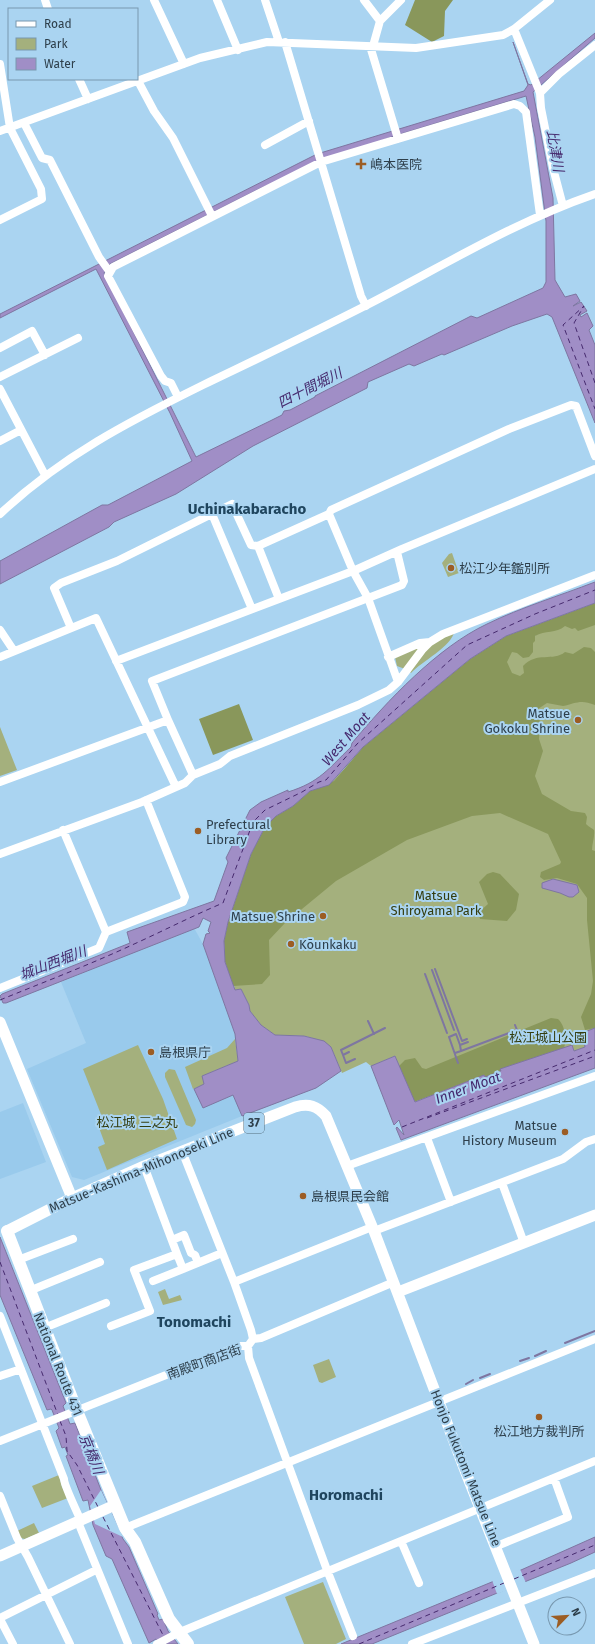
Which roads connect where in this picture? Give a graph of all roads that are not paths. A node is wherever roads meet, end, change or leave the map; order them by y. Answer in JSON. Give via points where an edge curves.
{"nodes":[{"id":1,"x":217,"y":0,"type":"edge"},
{"id":2,"x":264,"y":0,"type":"edge"},
{"id":3,"x":364,"y":0,"type":"edge"},
{"id":4,"x":401,"y":0,"type":"edge"},
{"id":5,"x":550,"y":0,"type":"edge"},
{"id":6,"x":157,"y":1,"type":"edge"},
{"id":7,"x":380,"y":21,"type":"junction"},
{"id":8,"x":514,"y":29,"type":"junction"},
{"id":9,"x":282,"y":42,"type":"junction"},
{"id":10,"x":595,"y":45,"type":"edge"},
{"id":11,"x":371,"y":46,"type":"junction"},
{"id":12,"x":238,"y":50,"type":"junction"},
{"id":13,"x":0,"y":64,"type":"edge"},
{"id":14,"x":184,"y":64,"type":"junction"},
{"id":15,"x":79,"y":80,"type":"edge"},
{"id":16,"x":138,"y":82,"type":"junction"},
{"id":17,"x":539,"y":91,"type":"junction"},
{"id":18,"x":88,"y":99,"type":"junction"},
{"id":19,"x":309,"y":121,"type":"junction"},
{"id":20,"x":24,"y":123,"type":"junction"},
{"id":21,"x":10,"y":128,"type":"junction"},
{"id":22,"x":0,"y":131,"type":"edge"},
{"id":23,"x":397,"y":135,"type":"junction"},
{"id":24,"x":265,"y":145,"type":"dead end"},
{"id":25,"x":42,"y":158,"type":"junction"},
{"id":26,"x":320,"y":158,"type":"junction"},
{"id":27,"x":28,"y":164,"type":"junction"},
{"id":28,"x":595,"y":194,"type":"edge"},
{"id":29,"x":559,"y":208,"type":"junction"},
{"id":30,"x":211,"y":213,"type":"junction"},
{"id":31,"x":542,"y":215,"type":"junction"},
{"id":32,"x":0,"y":220,"type":"edge"},
{"id":33,"x":106,"y":267,"type":"junction"},
{"id":34,"x":366,"y":306,"type":"junction"},
{"id":35,"x":78,"y":338,"type":"dead end"},
{"id":36,"x":0,"y":348,"type":"edge"},
{"id":37,"x":45,"y":355,"type":"junction"},
{"id":38,"x":0,"y":377,"type":"edge"},
{"id":39,"x":0,"y":389,"type":"edge"},
{"id":40,"x":178,"y":397,"type":"junction"},
{"id":41,"x":21,"y":430,"type":"junction"},
{"id":42,"x":0,"y":441,"type":"edge"},
{"id":43,"x":595,"y":456,"type":"edge"},
{"id":44,"x":595,"y":469,"type":"edge"},
{"id":45,"x":45,"y":475,"type":"junction"},
{"id":46,"x":0,"y":514,"type":"edge"},
{"id":47,"x":212,"y":514,"type":"junction"},
{"id":48,"x":329,"y":514,"type":"junction"},
{"id":49,"x":258,"y":546,"type":"junction"},
{"id":50,"x":397,"y":552,"type":"junction"},
{"id":51,"x":353,"y":572,"type":"junction"},
{"id":52,"x":595,"y":575,"type":"edge"},
{"id":53,"x":368,"y":598,"type":"junction"},
{"id":54,"x":279,"y":599,"type":"junction"},
{"id":55,"x":252,"y":609,"type":"junction"},
{"id":56,"x":71,"y":628,"type":"junction"},
{"id":57,"x":0,"y":630,"type":"edge"},
{"id":58,"x":430,"y":642,"type":"junction"},
{"id":59,"x":14,"y":651,"type":"junction"},
{"id":60,"x":0,"y":656,"type":"edge"},
{"id":61,"x":388,"y":657,"type":"junction"},
{"id":62,"x":116,"y":661,"type":"junction"},
{"id":63,"x":398,"y":682,"type":"junction"},
{"id":64,"x":168,"y":720,"type":"junction"},
{"id":65,"x":149,"y":727,"type":"junction"},
{"id":66,"x":193,"y":775,"type":"junction"},
{"id":67,"x":0,"y":782,"type":"edge"},
{"id":68,"x":176,"y":787,"type":"junction"},
{"id":69,"x":146,"y":800,"type":"junction"},
{"id":70,"x":63,"y":830,"type":"junction"},
{"id":71,"x":0,"y":854,"type":"edge"},
{"id":72,"x":106,"y":932,"type":"junction"},
{"id":73,"x":0,"y":988,"type":"edge"},
{"id":74,"x":0,"y":1022,"type":"edge"},
{"id":75,"x":595,"y":1076,"type":"edge"},
{"id":76,"x":427,"y":1138,"type":"junction"},
{"id":77,"x":595,"y":1139,"type":"edge"},
{"id":78,"x":182,"y":1151,"type":"junction"},
{"id":79,"x":144,"y":1166,"type":"junction"},
{"id":80,"x":346,"y":1166,"type":"junction"},
{"id":81,"x":502,"y":1183,"type":"junction"},
{"id":82,"x":72,"y":1198,"type":"junction"},
{"id":83,"x":451,"y":1202,"type":"junction"},
{"id":84,"x":595,"y":1215,"type":"edge"},
{"id":85,"x":373,"y":1229,"type":"junction"},
{"id":86,"x":2,"y":1234,"type":"edge"},
{"id":87,"x":73,"y":1239,"type":"dead end"},
{"id":88,"x":172,"y":1240,"type":"junction"},
{"id":89,"x":524,"y":1243,"type":"junction"},
{"id":90,"x":222,"y":1253,"type":"junction"},
{"id":91,"x":177,"y":1254,"type":"junction"},
{"id":92,"x":18,"y":1260,"type":"junction"},
{"id":93,"x":100,"y":1262,"type":"dead end"},
{"id":94,"x":198,"y":1263,"type":"junction"},
{"id":95,"x":183,"y":1269,"type":"junction"},
{"id":96,"x":153,"y":1281,"type":"dead end"},
{"id":97,"x":234,"y":1282,"type":"junction"},
{"id":98,"x":396,"y":1287,"type":"junction"},
{"id":99,"x":29,"y":1291,"type":"junction"},
{"id":100,"x":106,"y":1302,"type":"dead end"},
{"id":101,"x":0,"y":1316,"type":"edge"},
{"id":102,"x":110,"y":1326,"type":"dead end"},
{"id":103,"x":44,"y":1328,"type":"junction"},
{"id":104,"x":252,"y":1339,"type":"junction"},
{"id":105,"x":595,"y":1339,"type":"edge"},
{"id":106,"x":248,"y":1346,"type":"junction"},
{"id":107,"x":21,"y":1369,"type":"junction"},
{"id":108,"x":0,"y":1376,"type":"edge"},
{"id":109,"x":439,"y":1402,"type":"junction"},
{"id":110,"x":72,"y":1413,"type":"junction"},
{"id":111,"x":43,"y":1424,"type":"junction"},
{"id":112,"x":0,"y":1441,"type":"edge"},
{"id":113,"x":288,"y":1462,"type":"junction"},
{"id":114,"x":595,"y":1462,"type":"edge"},
{"id":115,"x":554,"y":1478,"type":"junction"},
{"id":116,"x":0,"y":1496,"type":"edge"},
{"id":117,"x":113,"y":1506,"type":"junction"},
{"id":118,"x":480,"y":1508,"type":"junction"},
{"id":119,"x":82,"y":1520,"type":"junction"},
{"id":120,"x":125,"y":1528,"type":"junction"},
{"id":121,"x":402,"y":1541,"type":"junction"},
{"id":122,"x":497,"y":1546,"type":"junction"},
{"id":123,"x":21,"y":1547,"type":"junction"},
{"id":124,"x":0,"y":1556,"type":"edge"},
{"id":125,"x":96,"y":1570,"type":"junction"},
{"id":126,"x":327,"y":1570,"type":"junction"},
{"id":127,"x":595,"y":1573,"type":"edge"},
{"id":128,"x":419,"y":1583,"type":"dead end"},
{"id":129,"x":46,"y":1595,"type":"junction"},
{"id":130,"x":518,"y":1602,"type":"junction"},
{"id":131,"x":0,"y":1618,"type":"edge"},
{"id":132,"x":179,"y":1633,"type":"junction"},
{"id":133,"x":353,"y":1636,"type":"dead end"},
{"id":134,"x":13,"y":1644,"type":"edge"},
{"id":135,"x":70,"y":1644,"type":"edge"},
{"id":136,"x":128,"y":1644,"type":"edge"},
{"id":137,"x":157,"y":1644,"type":"edge"},
{"id":138,"x":188,"y":1644,"type":"edge"},
{"id":139,"x":412,"y":1644,"type":"edge"},
{"id":140,"x":534,"y":1644,"type":"edge"}],
"edges":[{"from":1,"to":12,"type":"street"},
{"from":2,"to":9,"type":"street"},
{"from":3,"to":7,"type":"street"},
{"from":4,"to":7,"type":"street"},
{"from":5,"to":8,"type":"street"},
{"from":6,"to":14,"type":"street"},
{"from":7,"to":11,"type":"street"},
{"from":8,"to":11,"type":"street","via":[[503,35],[416,48]]},
{"from":8,"to":17,"type":"street"},
{"from":9,"to":11,"type":"street"},
{"from":9,"to":12,"type":"street","via":[[267,42]]},
{"from":9,"to":19,"type":"street"},
{"from":10,"to":17,"type":"street"},
{"from":11,"to":23,"type":"street"},
{"from":12,"to":14,"type":"street"},
{"from":13,"to":21,"type":"street"},
{"from":14,"to":16,"type":"street"},
{"from":15,"to":18,"type":"street"},
{"from":16,"to":18,"type":"street"},
{"from":16,"to":30,"type":"street","via":[[173,138]]},
{"from":17,"to":29,"type":"street"},
{"from":18,"to":20,"type":"street"},
{"from":19,"to":24,"type":"street"},
{"from":19,"to":26,"type":"street"},
{"from":20,"to":21,"type":"street"},
{"from":20,"to":25,"type":"street"},
{"from":21,"to":22,"type":"street"},
{"from":21,"to":27,"type":"street"},
{"from":23,"to":26,"type":"street"},
{"from":23,"to":31,"type":"street","via":[[510,105],[520,106],[526,112],[530,130]]},
{"from":25,"to":27,"type":"street"},
{"from":25,"to":33,"type":"street","via":[[50,160]]},
{"from":26,"to":30,"type":"street"},
{"from":26,"to":34,"type":"street"},
{"from":27,"to":32,"type":"street","via":[[41,189],[42,199]]},
{"from":28,"to":29,"type":"street"},
{"from":29,"to":31,"type":"street"},
{"from":30,"to":33,"type":"street","via":[[112,267]]},
{"from":31,"to":34,"type":"street","via":[[482,243]]},
{"from":33,"to":40,"type":"street","via":[[108,276],[161,376],[171,383]]},
{"from":34,"to":40,"type":"street"},
{"from":35,"to":37,"type":"street"},
{"from":36,"to":37,"type":"street","via":[[32,331]]},
{"from":37,"to":38,"type":"street"},
{"from":39,"to":41,"type":"street"},
{"from":40,"to":45,"type":"street","via":[[100,438]]},
{"from":41,"to":42,"type":"street"},
{"from":41,"to":45,"type":"street"},
{"from":43,"to":48,"type":"street","via":[[576,406],[571,404],[376,488],[331,510]]},
{"from":44,"to":50,"type":"street"},
{"from":45,"to":46,"type":"street"},
{"from":47,"to":49,"type":"street","via":[[232,504],[251,545]]},
{"from":47,"to":55,"type":"street"},
{"from":47,"to":56,"type":"street","via":[[54,588]]},
{"from":48,"to":49,"type":"street"},
{"from":48,"to":51,"type":"street"},
{"from":49,"to":54,"type":"street"},
{"from":50,"to":51,"type":"street"},
{"from":50,"to":53,"type":"street","via":[[404,581],[402,585]]},
{"from":51,"to":53,"type":"street"},
{"from":51,"to":54,"type":"street"},
{"from":52,"to":58,"type":"street","via":[[443,634]]},
{"from":53,"to":61,"type":"street"},
{"from":53,"to":64,"type":"street","via":[[152,681]]},
{"from":54,"to":55,"type":"street"},
{"from":55,"to":62,"type":"street"},
{"from":56,"to":59,"type":"street"},
{"from":56,"to":62,"type":"street","via":[[96,618]]},
{"from":57,"to":59,"type":"street"},
{"from":58,"to":61,"type":"street","via":[[420,643]]},
{"from":58,"to":63,"type":"street"},
{"from":59,"to":60,"type":"street"},
{"from":61,"to":63,"type":"street"},
{"from":62,"to":65,"type":"street"},
{"from":63,"to":66,"type":"street","via":[[389,690],[358,705],[230,756],[220,764]]},
{"from":64,"to":65,"type":"street"},
{"from":64,"to":66,"type":"street"},
{"from":65,"to":67,"type":"street"},
{"from":65,"to":68,"type":"street"},
{"from":66,"to":68,"type":"street"},
{"from":68,"to":69,"type":"street"},
{"from":69,"to":70,"type":"street"},
{"from":69,"to":72,"type":"street","via":[[185,897],[183,902]]},
{"from":70,"to":71,"type":"street"},
{"from":70,"to":72,"type":"street"},
{"from":72,"to":73,"type":"street","via":[[99,948]]},
{"from":74,"to":82,"type":"main road"},
{"from":75,"to":76,"type":"street"},
{"from":76,"to":80,"type":"street"},
{"from":76,"to":83,"type":"street"},
{"from":77,"to":81,"type":"street","via":[[586,1142],[563,1159]]},
{"from":78,"to":79,"type":"main road","name":"Matsue-Kashima-Mihonoseki Line","number":"37"},
{"from":78,"to":80,"type":"main road","name":"Matsue-Kashima-Mihonoseki Line","number":"37","via":[[295,1107],[308,1105],[319,1109],[326,1116]]},
{"from":78,"to":90,"type":"street"},
{"from":79,"to":82,"type":"main road","name":"Matsue-Kashima-Mihonoseki Line","number":"37"},
{"from":79,"to":88,"type":"street"},
{"from":80,"to":85,"type":"main road","name":"Matsue-Kashima-Mihonoseki Line","number":"37"},
{"from":81,"to":83,"type":"street"},
{"from":81,"to":89,"type":"street"},
{"from":82,"to":86,"type":"main road","name":"Matsue-Kashima-Mihonoseki Line","number":"37"},
{"from":83,"to":85,"type":"street"},
{"from":84,"to":89,"type":"main road"},
{"from":85,"to":97,"type":"street"},
{"from":85,"to":98,"type":"main road","name":"Matsue-Kashima-Mihonoseki Line","number":"37"},
{"from":86,"to":92,"type":"highway","name":"National Route 431"},
{"from":87,"to":92,"type":"street"},
{"from":88,"to":91,"type":"street"},
{"from":88,"to":94,"type":"street","via":[[184,1235]]},
{"from":89,"to":98,"type":"main road"},
{"from":90,"to":94,"type":"street"},
{"from":90,"to":97,"type":"street"},
{"from":91,"to":95,"type":"street"},
{"from":91,"to":102,"type":"street","via":[[134,1270],[150,1311]]},
{"from":92,"to":99,"type":"highway","name":"National Route 431"},
{"from":93,"to":99,"type":"street"},
{"from":94,"to":95,"type":"street"},
{"from":95,"to":96,"type":"street"},
{"from":97,"to":104,"type":"street"},
{"from":98,"to":104,"type":"street","name":"南殿町商店街","via":[[261,1338]]},
{"from":98,"to":109,"type":"main road","name":"Honjo Fukutomi Matsue Line"},
{"from":99,"to":103,"type":"highway","name":"National Route 431"},
{"from":100,"to":103,"type":"street"},
{"from":101,"to":107,"type":"street"},
{"from":103,"to":110,"type":"highway","name":"National Route 431"},
{"from":104,"to":106,"type":"street","name":"南殿町商店街"},
{"from":105,"to":109,"type":"street"},
{"from":106,"to":110,"type":"street","name":"南殿町商店街","via":[[240,1346]]},
{"from":106,"to":113,"type":"street","via":[[249,1358]]},
{"from":107,"to":108,"type":"street"},
{"from":107,"to":111,"type":"street"},
{"from":109,"to":113,"type":"street"},
{"from":109,"to":118,"type":"main road","name":"Honjo Fukutomi Matsue Line"},
{"from":110,"to":111,"type":"street","name":"南殿町商店街"},
{"from":110,"to":117,"type":"highway","name":"National Route 431"},
{"from":111,"to":112,"type":"street","name":"南殿町商店街"},
{"from":111,"to":119,"type":"street","via":[[65,1487]]},
{"from":113,"to":120,"type":"street"},
{"from":113,"to":126,"type":"street"},
{"from":114,"to":115,"type":"street"},
{"from":115,"to":118,"type":"street"},
{"from":115,"to":122,"type":"street","via":[[568,1517]]},
{"from":116,"to":123,"type":"street"},
{"from":117,"to":119,"type":"main road"},
{"from":117,"to":120,"type":"highway","name":"National Route 431"},
{"from":118,"to":121,"type":"street"},
{"from":118,"to":122,"type":"main road","name":"Honjo Fukutomi Matsue Line"},
{"from":119,"to":123,"type":"main road"},
{"from":119,"to":125,"type":"street"},
{"from":120,"to":132,"type":"highway","name":"National Route 431","via":[[135,1542],[169,1619]]},
{"from":121,"to":126,"type":"street"},
{"from":121,"to":128,"type":"street"},
{"from":122,"to":130,"type":"main road","name":"Honjo Fukutomi Matsue Line"},
{"from":123,"to":124,"type":"main road"},
{"from":123,"to":129,"type":"street"},
{"from":125,"to":129,"type":"street"},
{"from":125,"to":136,"type":"street"},
{"from":126,"to":132,"type":"street"},
{"from":126,"to":133,"type":"street"},
{"from":127,"to":130,"type":"street"},
{"from":129,"to":131,"type":"street"},
{"from":129,"to":135,"type":"street"},
{"from":130,"to":139,"type":"street"},
{"from":130,"to":140,"type":"main road","name":"Honjo Fukutomi Matsue Line"},
{"from":131,"to":134,"type":"street"},
{"from":132,"to":137,"type":"street"},
{"from":132,"to":138,"type":"highway","name":"National Route 431"}]}
